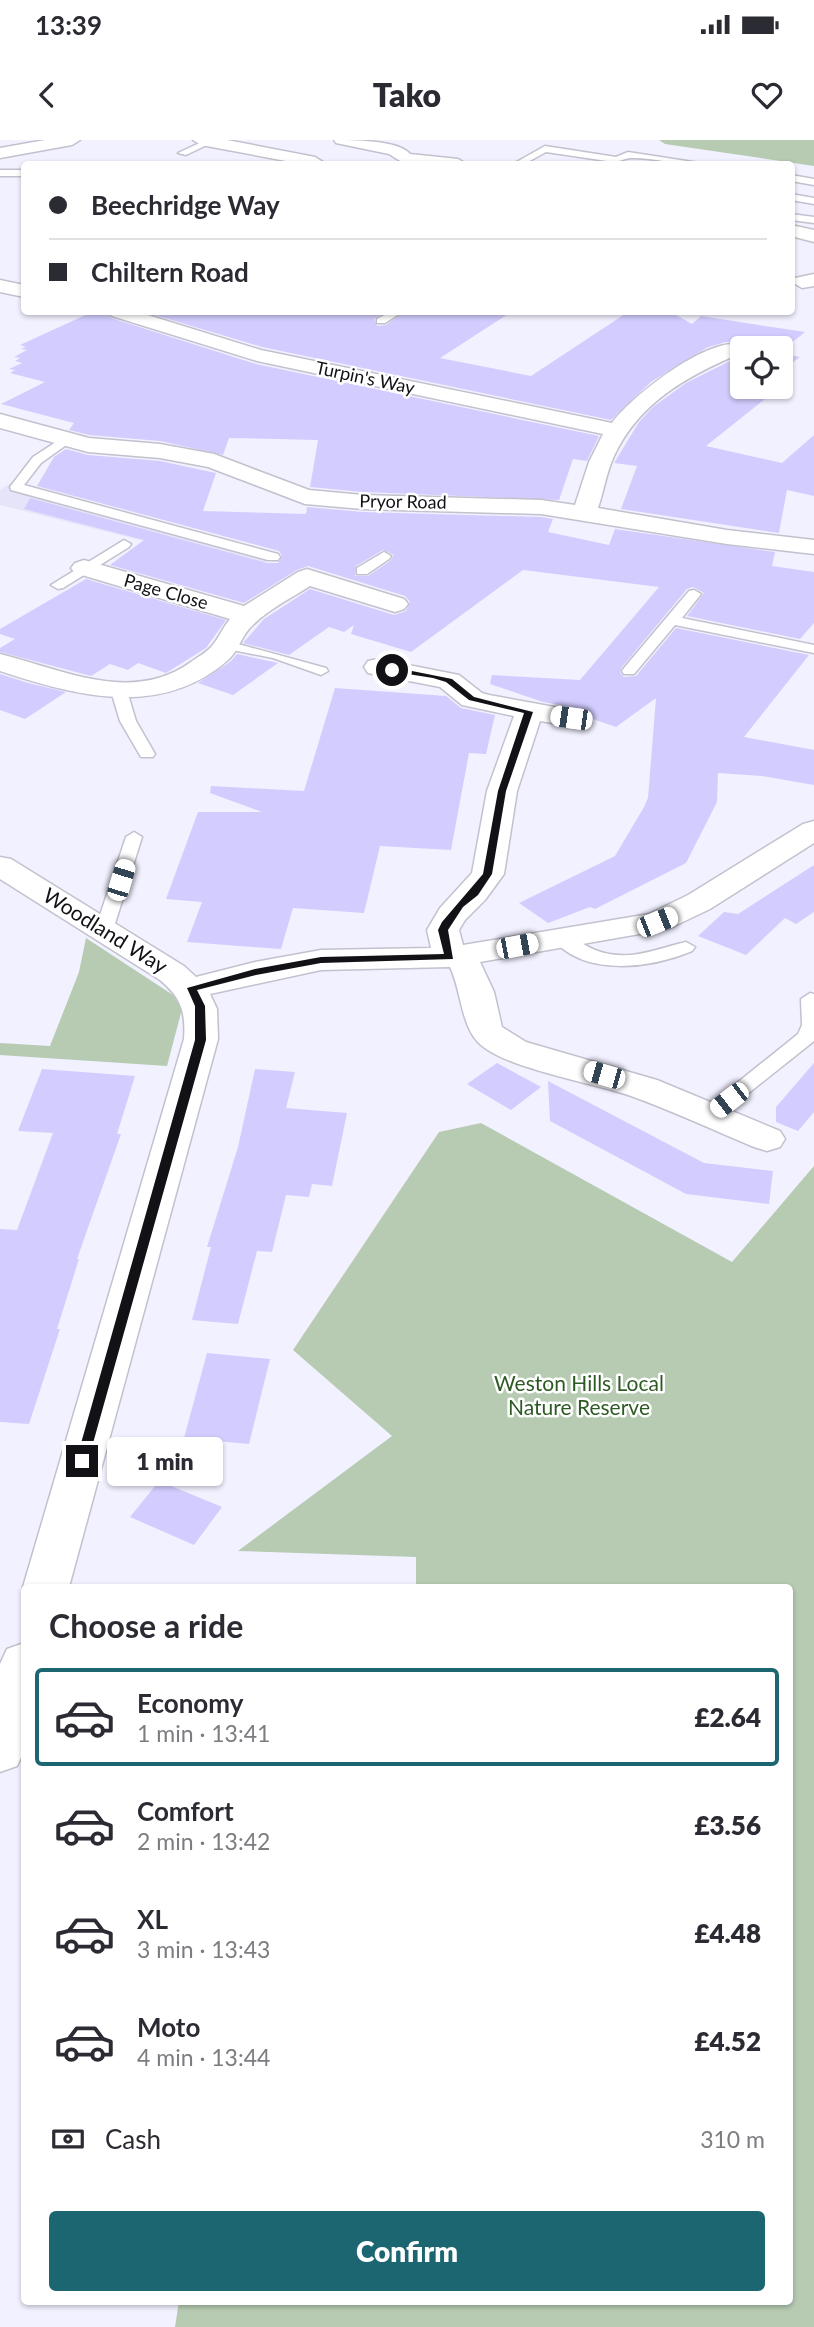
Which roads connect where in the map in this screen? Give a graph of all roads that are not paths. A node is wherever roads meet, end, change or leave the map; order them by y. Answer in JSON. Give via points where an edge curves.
{"nodes":[{"id":1,"x":72,"y":140,"type":"edge"},
{"id":2,"x":342,"y":140,"type":"edge"},
{"id":3,"x":205,"y":141,"type":"edge"},
{"id":4,"x":0,"y":151,"type":"edge"},
{"id":5,"x":183,"y":153,"type":"dead end"},
{"id":6,"x":318,"y":161,"type":"edge"},
{"id":7,"x":400,"y":161,"type":"edge"},
{"id":8,"x":526,"y":161,"type":"edge"},
{"id":9,"x":607,"y":161,"type":"edge"},
{"id":10,"x":614,"y":161,"type":"edge"},
{"id":11,"x":677,"y":161,"type":"edge"},
{"id":12,"x":0,"y":173,"type":"edge"},
{"id":13,"x":21,"y":173,"type":"edge"},
{"id":14,"x":795,"y":179,"type":"edge"},
{"id":15,"x":814,"y":182,"type":"edge"},
{"id":16,"x":795,"y":198,"type":"edge"},
{"id":17,"x":814,"y":201,"type":"edge"},
{"id":18,"x":795,"y":217,"type":"edge"},
{"id":19,"x":814,"y":220,"type":"edge"},
{"id":20,"x":795,"y":231,"type":"edge"},
{"id":21,"x":814,"y":236,"type":"edge"},
{"id":22,"x":0,"y":286,"type":"edge"},
{"id":23,"x":21,"y":290,"type":"edge"},
{"id":24,"x":21,"y":292,"type":"edge"},
{"id":25,"x":0,"y":300,"type":"edge"},
{"id":26,"x":130,"y":315,"type":"edge"},
{"id":27,"x":392,"y":315,"type":"edge"},
{"id":28,"x":381,"y":321,"type":"dead end"},
{"id":29,"x":730,"y":351,"type":"edge"},
{"id":30,"x":0,"y":421,"type":"edge"},
{"id":31,"x":615,"y":430,"type":"junction"},
{"id":32,"x":65,"y":440,"type":"junction"},
{"id":33,"x":584,"y":512,"type":"junction"},
{"id":34,"x":124,"y":544,"type":"dead end"},
{"id":35,"x":814,"y":547,"type":"edge"},
{"id":36,"x":384,"y":556,"type":"dead end"},
{"id":37,"x":273,"y":557,"type":"dead end"},
{"id":38,"x":84,"y":568,"type":"junction"},
{"id":39,"x":352,"y":577,"type":"junction"},
{"id":40,"x":58,"y":585,"type":"dead end"},
{"id":41,"x":694,"y":594,"type":"dead end"},
{"id":42,"x":395,"y":604,"type":"dead end"},
{"id":43,"x":249,"y":616,"type":"junction"},
{"id":44,"x":672,"y":620,"type":"junction"},
{"id":45,"x":227,"y":645,"type":"junction"},
{"id":46,"x":814,"y":649,"type":"edge"},
{"id":47,"x":0,"y":662,"type":"edge"},
{"id":48,"x":378,"y":667,"type":"dead end"},
{"id":49,"x":321,"y":671,"type":"dead end"},
{"id":50,"x":629,"y":671,"type":"dead end"},
{"id":51,"x":119,"y":691,"type":"junction"},
{"id":52,"x":529,"y":712,"type":"junction"},
{"id":53,"x":571,"y":718,"type":"dead end"},
{"id":54,"x":147,"y":754,"type":"dead end"},
{"id":55,"x":814,"y":830,"type":"edge"},
{"id":56,"x":134,"y":837,"type":"dead end"},
{"id":57,"x":0,"y":866,"type":"edge"},
{"id":58,"x":104,"y":930,"type":"junction"},
{"id":59,"x":561,"y":938,"type":"junction"},
{"id":60,"x":686,"y":947,"type":"dead end"},
{"id":61,"x":455,"y":956,"type":"junction"},
{"id":62,"x":192,"y":988,"type":"junction"},
{"id":63,"x":810,"y":999,"type":"dead end"},
{"id":64,"x":709,"y":1115,"type":"junction"},
{"id":65,"x":767,"y":1139,"type":"dead end"},
{"id":66,"x":47,"y":1584,"type":"edge"},
{"id":67,"x":21,"y":1674,"type":"edge"},
{"id":68,"x":0,"y":1751,"type":"edge"}],
"edges":[{"from":1,"to":4,"type":"street"},
{"from":2,"to":7,"type":"street","via":[[393,150],[401,153]]},
{"from":3,"to":5,"type":"lane"},
{"from":3,"to":6,"type":"street"},
{"from":8,"to":9,"type":"lane","via":[[545,149]]},
{"from":10,"to":11,"type":"lane","via":[[628,155]]},
{"from":12,"to":13,"type":"lane"},
{"from":14,"to":15,"type":"lane"},
{"from":16,"to":17,"type":"lane"},
{"from":18,"to":19,"type":"lane"},
{"from":20,"to":21,"type":"street"},
{"from":22,"to":23,"type":"street"},
{"from":24,"to":25,"type":"street"},
{"from":26,"to":31,"type":"street","name":"Turpin's Way","via":[[257,355]]},
{"from":27,"to":28,"type":"lane"},
{"from":29,"to":31,"type":"street","via":[[671,379]]},
{"from":30,"to":32,"type":"street","name":"Pryor Road"},
{"from":31,"to":33,"type":"street"},
{"from":32,"to":33,"type":"street","name":"Pryor Road","via":[[214,461],[305,497]]},
{"from":32,"to":37,"type":"lane","via":[[37,460],[16,487]]},
{"from":33,"to":35,"type":"street","name":"Pryor Road"},
{"from":34,"to":38,"type":"lane"},
{"from":36,"to":39,"type":"lane"},
{"from":38,"to":40,"type":"lane"},
{"from":38,"to":43,"type":"street","name":"Page Close"},
{"from":39,"to":42,"type":"street"},
{"from":39,"to":43,"type":"street","via":[[307,577]]},
{"from":41,"to":44,"type":"lane"},
{"from":43,"to":45,"type":"street"},
{"from":44,"to":46,"type":"lane"},
{"from":44,"to":50,"type":"lane"},
{"from":45,"to":49,"type":"lane"},
{"from":45,"to":51,"type":"street","via":[[182,678]]},
{"from":47,"to":51,"type":"street","via":[[68,685]]},
{"from":48,"to":52,"type":"street","via":[[434,676],[472,699]]},
{"from":51,"to":54,"type":"lane","via":[[128,721]]},
{"from":52,"to":53,"type":"street"},
{"from":52,"to":61,"type":"street","via":[[502,791],[488,874],[443,930]]},
{"from":55,"to":59,"type":"street","via":[[680,913],[638,926]]},
{"from":56,"to":58,"type":"lane"},
{"from":57,"to":58,"type":"street","name":"Woodland Way"},
{"from":58,"to":62,"type":"street","name":"Woodland Way"},
{"from":59,"to":60,"type":"lane","via":[[589,956],[615,962],[645,961]]},
{"from":59,"to":61,"type":"street"},
{"from":61,"to":62,"type":"street","via":[[321,960]]},
{"from":61,"to":64,"type":"street","via":[[478,996],[480,1019],[498,1043],[644,1087]]},
{"from":62,"to":66,"type":"street","via":[[200,1006],[201,1040]]},
{"from":63,"to":64,"type":"lane","via":[[807,1037]]},
{"from":64,"to":65,"type":"street"},
{"from":67,"to":68,"type":"street"}]}
